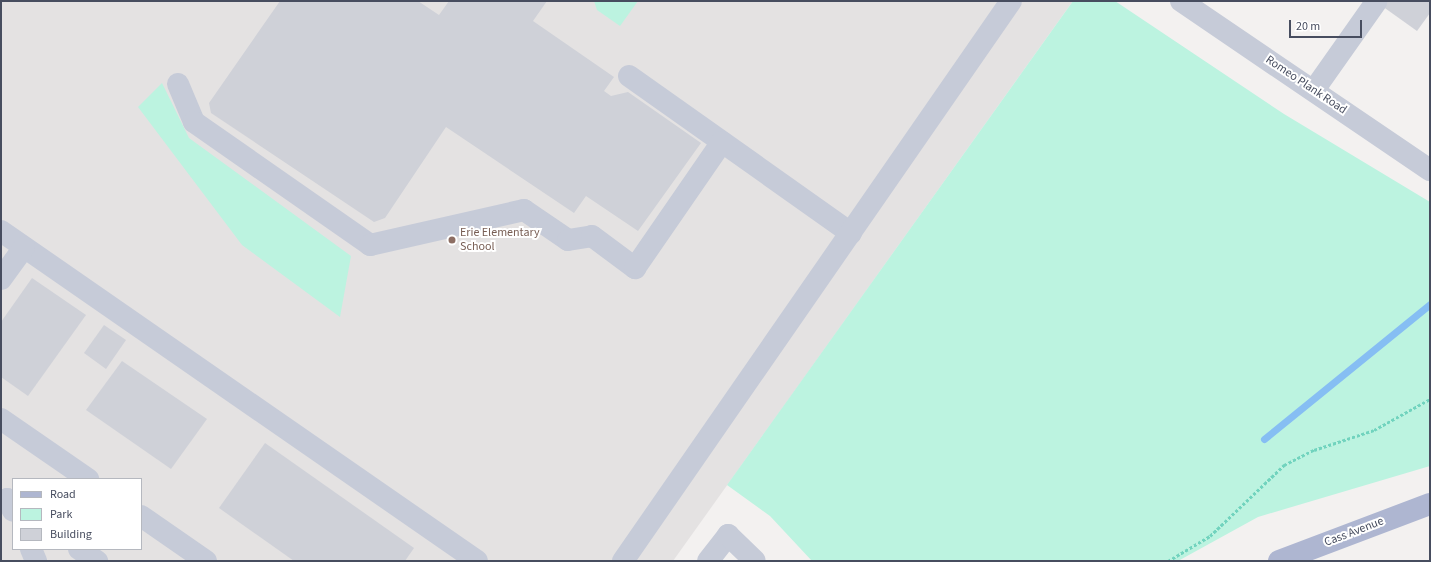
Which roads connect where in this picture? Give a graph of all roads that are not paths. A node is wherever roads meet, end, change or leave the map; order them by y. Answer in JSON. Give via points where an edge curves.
{"nodes":[{"id":1,"x":1011,"y":1,"type":"edge"},
{"id":2,"x":1181,"y":1,"type":"edge"},
{"id":3,"x":1376,"y":2,"type":"edge"},
{"id":4,"x":629,"y":76,"type":"dead end"},
{"id":5,"x":178,"y":84,"type":"dead end"},
{"id":6,"x":1314,"y":90,"type":"junction"},
{"id":7,"x":722,"y":142,"type":"junction"},
{"id":8,"x":1430,"y":170,"type":"edge"},
{"id":9,"x":1,"y":231,"type":"edge"},
{"id":10,"x":851,"y":233,"type":"junction"},
{"id":11,"x":24,"y":247,"type":"junction"},
{"id":12,"x":1,"y":279,"type":"edge"},
{"id":13,"x":1,"y":419,"type":"edge"},
{"id":14,"x":87,"y":478,"type":"edge"},
{"id":15,"x":1430,"y":504,"type":"edge"},
{"id":16,"x":142,"y":517,"type":"edge"},
{"id":17,"x":31,"y":550,"type":"edge"},
{"id":18,"x":81,"y":550,"type":"edge"},
{"id":19,"x":36,"y":561,"type":"edge"},
{"id":20,"x":97,"y":561,"type":"edge"},
{"id":21,"x":206,"y":561,"type":"edge"},
{"id":22,"x":477,"y":561,"type":"edge"},
{"id":23,"x":622,"y":561,"type":"edge"},
{"id":24,"x":708,"y":561,"type":"edge"},
{"id":25,"x":755,"y":561,"type":"edge"},
{"id":26,"x":1279,"y":561,"type":"edge"}],
"edges":[{"from":1,"to":10,"type":"street"},
{"from":2,"to":6,"type":"street","name":"Romeo Plank Road"},
{"from":3,"to":6,"type":"street"},
{"from":4,"to":7,"type":"street"},
{"from":5,"to":7,"type":"street","via":[[194,122],[370,245],[524,210],[568,240],[592,236],[635,268]]},
{"from":6,"to":8,"type":"street","name":"Romeo Plank Road"},
{"from":7,"to":10,"type":"street"},
{"from":9,"to":11,"type":"street"},
{"from":10,"to":23,"type":"street"},
{"from":11,"to":12,"type":"street"},
{"from":11,"to":22,"type":"street"},
{"from":13,"to":14,"type":"street"},
{"from":15,"to":26,"type":"main road","name":"Cass Avenue"},
{"from":16,"to":21,"type":"street"},
{"from":17,"to":19,"type":"street"},
{"from":18,"to":20,"type":"street"},
{"from":24,"to":25,"type":"street","via":[[728,535]]}]}
